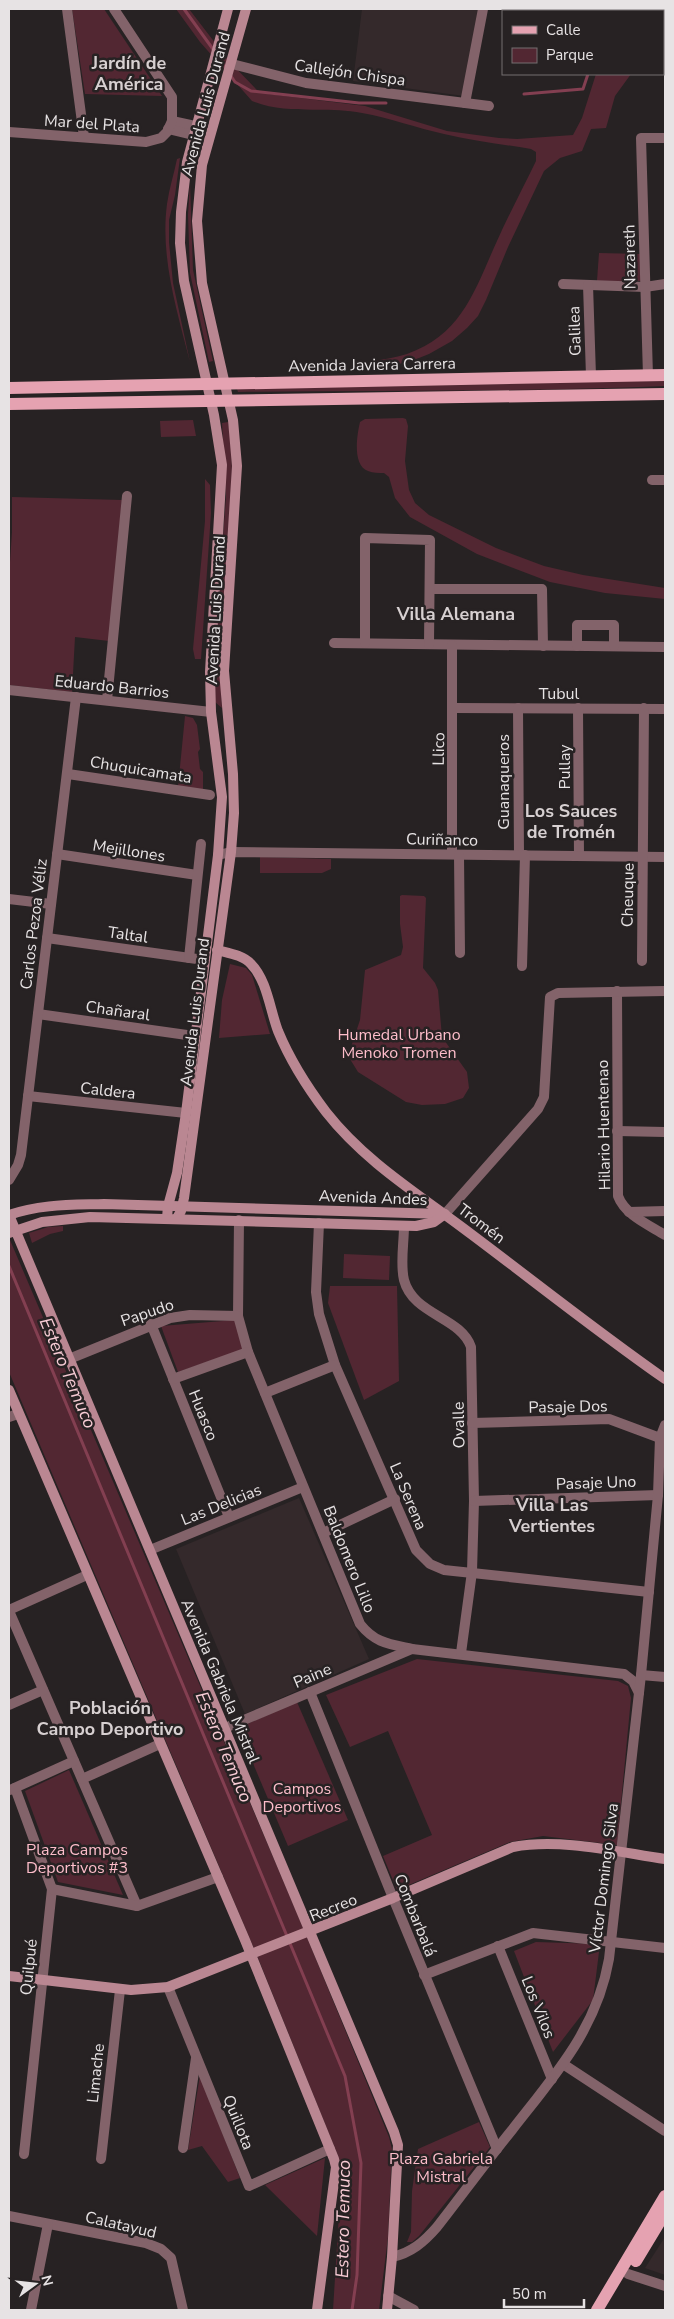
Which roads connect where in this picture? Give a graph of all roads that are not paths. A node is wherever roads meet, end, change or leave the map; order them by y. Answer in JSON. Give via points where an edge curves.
{"nodes":[{"id":1,"x":67,"y":9,"type":"edge"},
{"id":2,"x":114,"y":9,"type":"edge"},
{"id":3,"x":228,"y":9,"type":"edge"},
{"id":4,"x":246,"y":9,"type":"edge"},
{"id":5,"x":483,"y":9,"type":"edge"},
{"id":6,"x":232,"y":64,"type":"junction"},
{"id":7,"x":465,"y":103,"type":"junction"},
{"id":8,"x":488,"y":106,"type":"dead end"},
{"id":9,"x":170,"y":125,"type":"junction"},
{"id":10,"x":194,"y":131,"type":"junction"},
{"id":11,"x":9,"y":132,"type":"edge"},
{"id":12,"x":84,"y":137,"type":"junction"},
{"id":13,"x":665,"y":138,"type":"edge"},
{"id":14,"x":210,"y":139,"type":"junction"},
{"id":15,"x":564,"y":284,"type":"dead end"},
{"id":16,"x":665,"y":284,"type":"edge"},
{"id":17,"x":588,"y":285,"type":"junction"},
{"id":18,"x":645,"y":287,"type":"junction"},
{"id":19,"x":665,"y":375,"type":"edge"},
{"id":20,"x":591,"y":376,"type":"junction"},
{"id":21,"x":648,"y":376,"type":"junction"},
{"id":22,"x":224,"y":382,"type":"junction"},
{"id":23,"x":206,"y":383,"type":"junction"},
{"id":24,"x":80,"y":387,"type":"junction"},
{"id":25,"x":9,"y":388,"type":"edge"},
{"id":26,"x":665,"y":394,"type":"edge"},
{"id":27,"x":228,"y":400,"type":"junction"},
{"id":28,"x":211,"y":401,"type":"junction"},
{"id":29,"x":80,"y":403,"type":"junction"},
{"id":30,"x":9,"y":405,"type":"edge"},
{"id":31,"x":652,"y":480,"type":"dead end"},
{"id":32,"x":665,"y":480,"type":"edge"},
{"id":33,"x":127,"y":496,"type":"dead end"},
{"id":34,"x":430,"y":588,"type":"junction"},
{"id":35,"x":334,"y":643,"type":"dead end"},
{"id":36,"x":365,"y":643,"type":"junction"},
{"id":37,"x":429,"y":644,"type":"junction"},
{"id":38,"x":452,"y":644,"type":"junction"},
{"id":39,"x":543,"y":646,"type":"junction"},
{"id":40,"x":577,"y":646,"type":"junction"},
{"id":41,"x":614,"y":646,"type":"junction"},
{"id":42,"x":665,"y":647,"type":"edge"},
{"id":43,"x":9,"y":690,"type":"edge"},
{"id":44,"x":76,"y":697,"type":"junction"},
{"id":45,"x":107,"y":700,"type":"junction"},
{"id":46,"x":453,"y":708,"type":"junction"},
{"id":47,"x":518,"y":708,"type":"junction"},
{"id":48,"x":578,"y":708,"type":"junction"},
{"id":49,"x":644,"y":708,"type":"junction"},
{"id":50,"x":665,"y":708,"type":"edge"},
{"id":51,"x":211,"y":712,"type":"junction"},
{"id":52,"x":230,"y":734,"type":"junction"},
{"id":53,"x":231,"y":746,"type":"junction"},
{"id":54,"x":219,"y":761,"type":"junction"},
{"id":55,"x":68,"y":774,"type":"junction"},
{"id":56,"x":210,"y":795,"type":"dead end"},
{"id":57,"x":200,"y":844,"type":"dead end"},
{"id":58,"x":231,"y":852,"type":"junction"},
{"id":59,"x":57,"y":854,"type":"junction"},
{"id":60,"x":455,"y":854,"type":"junction"},
{"id":61,"x":218,"y":855,"type":"junction"},
{"id":62,"x":522,"y":855,"type":"junction"},
{"id":63,"x":579,"y":856,"type":"junction"},
{"id":64,"x":643,"y":856,"type":"junction"},
{"id":65,"x":665,"y":857,"type":"edge"},
{"id":66,"x":197,"y":875,"type":"junction"},
{"id":67,"x":9,"y":899,"type":"edge"},
{"id":68,"x":51,"y":904,"type":"junction"},
{"id":69,"x":47,"y":938,"type":"junction"},
{"id":70,"x":460,"y":953,"type":"dead end"},
{"id":71,"x":216,"y":954,"type":"junction"},
{"id":72,"x":189,"y":958,"type":"junction"},
{"id":73,"x":204,"y":960,"type":"junction"},
{"id":74,"x":642,"y":962,"type":"dead end"},
{"id":75,"x":522,"y":966,"type":"dead end"},
{"id":76,"x":617,"y":991,"type":"junction"},
{"id":77,"x":665,"y":992,"type":"edge"},
{"id":78,"x":38,"y":1014,"type":"junction"},
{"id":79,"x":194,"y":1036,"type":"junction"},
{"id":80,"x":28,"y":1096,"type":"junction"},
{"id":81,"x":186,"y":1113,"type":"junction"},
{"id":82,"x":617,"y":1131,"type":"junction"},
{"id":83,"x":665,"y":1132,"type":"edge"},
{"id":84,"x":20,"y":1154,"type":"junction"},
{"id":85,"x":9,"y":1166,"type":"edge"},
{"id":86,"x":9,"y":1180,"type":"edge"},
{"id":87,"x":168,"y":1206,"type":"junction"},
{"id":88,"x":183,"y":1206,"type":"junction"},
{"id":89,"x":665,"y":1211,"type":"edge"},
{"id":90,"x":629,"y":1212,"type":"junction"},
{"id":91,"x":445,"y":1214,"type":"junction"},
{"id":92,"x":9,"y":1215,"type":"edge"},
{"id":93,"x":172,"y":1218,"type":"junction"},
{"id":94,"x":239,"y":1220,"type":"junction"},
{"id":95,"x":319,"y":1223,"type":"junction"},
{"id":96,"x":404,"y":1226,"type":"junction"},
{"id":97,"x":12,"y":1232,"type":"edge"},
{"id":98,"x":665,"y":1236,"type":"edge"},
{"id":99,"x":238,"y":1316,"type":"junction"},
{"id":100,"x":151,"y":1324,"type":"junction"},
{"id":101,"x":248,"y":1352,"type":"junction"},
{"id":102,"x":69,"y":1359,"type":"junction"},
{"id":103,"x":335,"y":1365,"type":"junction"},
{"id":104,"x":173,"y":1379,"type":"junction"},
{"id":105,"x":665,"y":1379,"type":"edge"},
{"id":106,"x":9,"y":1390,"type":"edge"},
{"id":107,"x":265,"y":1393,"type":"junction"},
{"id":108,"x":14,"y":1416,"type":"edge"},
{"id":109,"x":472,"y":1423,"type":"junction"},
{"id":110,"x":665,"y":1425,"type":"edge"},
{"id":111,"x":660,"y":1438,"type":"junction"},
{"id":112,"x":304,"y":1487,"type":"junction"},
{"id":113,"x":658,"y":1495,"type":"junction"},
{"id":114,"x":395,"y":1498,"type":"junction"},
{"id":115,"x":474,"y":1501,"type":"junction"},
{"id":116,"x":230,"y":1517,"type":"junction"},
{"id":117,"x":323,"y":1533,"type":"junction"},
{"id":118,"x":150,"y":1550,"type":"junction"},
{"id":119,"x":472,"y":1572,"type":"junction"},
{"id":120,"x":87,"y":1575,"type":"junction"},
{"id":121,"x":649,"y":1592,"type":"junction"},
{"id":122,"x":9,"y":1611,"type":"edge"},
{"id":123,"x":412,"y":1649,"type":"junction"},
{"id":124,"x":461,"y":1653,"type":"junction"},
{"id":125,"x":641,"y":1675,"type":"junction"},
{"id":126,"x":665,"y":1677,"type":"edge"},
{"id":127,"x":43,"y":1690,"type":"junction"},
{"id":128,"x":310,"y":1692,"type":"junction"},
{"id":129,"x":639,"y":1694,"type":"junction"},
{"id":130,"x":9,"y":1705,"type":"edge"},
{"id":131,"x":225,"y":1728,"type":"junction"},
{"id":132,"x":160,"y":1744,"type":"junction"},
{"id":133,"x":74,"y":1761,"type":"junction"},
{"id":134,"x":82,"y":1779,"type":"junction"},
{"id":135,"x":12,"y":1789,"type":"edge"},
{"id":136,"x":621,"y":1852,"type":"junction"},
{"id":137,"x":665,"y":1859,"type":"edge"},
{"id":138,"x":218,"y":1877,"type":"junction"},
{"id":139,"x":52,"y":1889,"type":"junction"},
{"id":140,"x":393,"y":1898,"type":"junction"},
{"id":141,"x":136,"y":1906,"type":"junction"},
{"id":142,"x":307,"y":1933,"type":"junction"},
{"id":143,"x":610,"y":1942,"type":"junction"},
{"id":144,"x":498,"y":1946,"type":"junction"},
{"id":145,"x":665,"y":1948,"type":"edge"},
{"id":146,"x":251,"y":1956,"type":"junction"},
{"id":147,"x":424,"y":1975,"type":"junction"},
{"id":148,"x":9,"y":1976,"type":"edge"},
{"id":149,"x":42,"y":1981,"type":"junction"},
{"id":150,"x":168,"y":1987,"type":"junction"},
{"id":151,"x":120,"y":1990,"type":"junction"},
{"id":152,"x":196,"y":2057,"type":"junction"},
{"id":153,"x":563,"y":2064,"type":"junction"},
{"id":154,"x":552,"y":2079,"type":"junction"},
{"id":155,"x":665,"y":2131,"type":"edge"},
{"id":156,"x":183,"y":2148,"type":"dead end"},
{"id":157,"x":330,"y":2149,"type":"junction"},
{"id":158,"x":497,"y":2149,"type":"junction"},
{"id":159,"x":24,"y":2154,"type":"dead end"},
{"id":160,"x":101,"y":2159,"type":"dead end"},
{"id":161,"x":665,"y":2196,"type":"edge"},
{"id":162,"x":665,"y":2213,"type":"edge"},
{"id":163,"x":9,"y":2216,"type":"edge"},
{"id":164,"x":48,"y":2224,"type":"junction"},
{"id":165,"x":392,"y":2257,"type":"junction"},
{"id":166,"x":628,"y":2274,"type":"junction"},
{"id":167,"x":665,"y":2286,"type":"edge"},
{"id":168,"x":388,"y":2296,"type":"junction"},
{"id":169,"x":31,"y":2310,"type":"edge"},
{"id":170,"x":183,"y":2310,"type":"edge"},
{"id":171,"x":318,"y":2310,"type":"edge"},
{"id":172,"x":387,"y":2310,"type":"edge"},
{"id":173,"x":414,"y":2310,"type":"edge"},
{"id":174,"x":597,"y":2310,"type":"edge"},
{"id":175,"x":607,"y":2310,"type":"edge"}],
"edges":[{"from":1,"to":12,"type":"street"},
{"from":2,"to":9,"type":"street","via":[[169,91],[173,104]]},
{"from":3,"to":10,"type":"street","name":"Avenida Luis Durand"},
{"from":4,"to":6,"type":"street","name":"Avenida Luis Durand"},
{"from":5,"to":7,"type":"street"},
{"from":6,"to":7,"type":"street","name":"Callejón Chispa","via":[[306,82]]},
{"from":6,"to":14,"type":"street","name":"Avenida Luis Durand"},
{"from":7,"to":8,"type":"street","name":"Callejón Chispa"},
{"from":9,"to":10,"type":"street"},
{"from":9,"to":12,"type":"street","name":"Mar del Plata","via":[[161,138],[146,142]]},
{"from":10,"to":14,"type":"street"},
{"from":10,"to":23,"type":"street","name":"Avenida Luis Durand","via":[[184,182],[180,243],[184,281]]},
{"from":11,"to":12,"type":"street","name":"Mar del Plata"},
{"from":13,"to":18,"type":"street","name":"Nazareth","via":[[641,138]]},
{"from":14,"to":22,"type":"street","name":"Avenida Luis Durand","via":[[200,178],[199,249],[202,283]]},
{"from":15,"to":17,"type":"street"},
{"from":16,"to":18,"type":"street"},
{"from":17,"to":18,"type":"street"},
{"from":17,"to":20,"type":"street","name":"Galilea"},
{"from":18,"to":21,"type":"street","name":"Nazareth"},
{"from":19,"to":21,"type":"main road","name":"Avenida Javiera Carrera"},
{"from":20,"to":21,"type":"main road","name":"Avenida Javiera Carrera"},
{"from":20,"to":22,"type":"main road","name":"Avenida Javiera Carrera"},
{"from":22,"to":23,"type":"main road","name":"Avenida Javiera Carrera"},
{"from":22,"to":27,"type":"street","name":"Avenida Luis Durand"},
{"from":23,"to":24,"type":"main road","name":"Avenida Javiera Carrera"},
{"from":23,"to":28,"type":"street","name":"Avenida Luis Durand"},
{"from":24,"to":25,"type":"main road","name":"Avenida Javiera Carrera"},
{"from":24,"to":29,"type":"main road"},
{"from":26,"to":27,"type":"main road","name":"Avenida Javiera Carrera"},
{"from":27,"to":28,"type":"main road","name":"Avenida Javiera Carrera"},
{"from":27,"to":52,"type":"street","name":"Avenida Luis Durand","via":[[237,466],[224,671]]},
{"from":28,"to":29,"type":"main road","name":"Avenida Javiera Carrera"},
{"from":28,"to":51,"type":"street","name":"Avenida Luis Durand","via":[[219,438],[222,476],[212,633]]},
{"from":29,"to":30,"type":"main road","name":"Avenida Javiera Carrera"},
{"from":31,"to":32,"type":"street"},
{"from":33,"to":45,"type":"street"},
{"from":34,"to":36,"type":"street","via":[[430,540],[365,538]]},
{"from":34,"to":37,"type":"street"},
{"from":34,"to":39,"type":"street","via":[[542,589]]},
{"from":35,"to":36,"type":"street"},
{"from":36,"to":37,"type":"street"},
{"from":37,"to":38,"type":"street"},
{"from":38,"to":39,"type":"street"},
{"from":38,"to":46,"type":"street","name":"Llico"},
{"from":39,"to":40,"type":"street"},
{"from":40,"to":41,"type":"street"},
{"from":40,"to":41,"type":"street","via":[[577,626],[614,625]]},
{"from":41,"to":42,"type":"street"},
{"from":43,"to":44,"type":"street","name":"Eduardo Barrios"},
{"from":44,"to":45,"type":"street","name":"Eduardo Barrios"},
{"from":44,"to":55,"type":"street","name":"Carlos Pezoa Véliz"},
{"from":45,"to":51,"type":"street","name":"Eduardo Barrios"},
{"from":46,"to":47,"type":"street","name":"Tubul"},
{"from":46,"to":60,"type":"street","name":"Llico"},
{"from":47,"to":48,"type":"street","name":"Tubul"},
{"from":47,"to":62,"type":"street","name":"Guanaqueros"},
{"from":48,"to":49,"type":"street","name":"Tubul"},
{"from":48,"to":63,"type":"street","name":"Pullay"},
{"from":49,"to":50,"type":"street","name":"Tubul"},
{"from":49,"to":64,"type":"street","name":"Cheuque"},
{"from":51,"to":52,"type":"street","via":[[221,714]]},
{"from":51,"to":54,"type":"street","name":"Avenida Luis Durand"},
{"from":52,"to":53,"type":"street","name":"Avenida Luis Durand"},
{"from":53,"to":54,"type":"street"},
{"from":53,"to":58,"type":"street","name":"Avenida Luis Durand","via":[[234,813]]},
{"from":54,"to":61,"type":"street","name":"Avenida Luis Durand","via":[[222,797]]},
{"from":55,"to":56,"type":"street","name":"Chuquicamata"},
{"from":55,"to":59,"type":"street","name":"Carlos Pezoa Véliz"},
{"from":57,"to":66,"type":"street"},
{"from":58,"to":60,"type":"street","name":"Curiñanco"},
{"from":58,"to":61,"type":"street","name":"Curiñanco"},
{"from":58,"to":71,"type":"street","name":"Avenida Luis Durand"},
{"from":59,"to":66,"type":"street","name":"Mejillones"},
{"from":59,"to":68,"type":"street","name":"Carlos Pezoa Véliz"},
{"from":60,"to":62,"type":"street","name":"Curiñanco"},
{"from":60,"to":70,"type":"street","name":"Llico"},
{"from":61,"to":73,"type":"street","name":"Avenida Luis Durand"},
{"from":62,"to":63,"type":"street","name":"Curiñanco"},
{"from":62,"to":75,"type":"street","name":"Guanaqueros"},
{"from":63,"to":64,"type":"street","name":"Curiñanco"},
{"from":64,"to":65,"type":"street","name":"Curiñanco"},
{"from":64,"to":74,"type":"street","name":"Cheuque"},
{"from":66,"to":72,"type":"street"},
{"from":67,"to":68,"type":"street"},
{"from":68,"to":69,"type":"street","name":"Carlos Pezoa Véliz"},
{"from":69,"to":72,"type":"street","name":"Taltal"},
{"from":69,"to":78,"type":"street","name":"Carlos Pezoa Véliz"},
{"from":71,"to":88,"type":"street","name":"Avenida Luis Durand"},
{"from":71,"to":91,"type":"street","name":"Tromén","via":[[238,956],[250,963],[258,974],[291,1058],[328,1114],[380,1168]]},
{"from":72,"to":73,"type":"street","name":"Taltal"},
{"from":73,"to":79,"type":"street","name":"Avenida Luis Durand"},
{"from":76,"to":77,"type":"street"},
{"from":76,"to":82,"type":"street","name":"Hilario Huentenao"},
{"from":76,"to":91,"type":"street","via":[[558,993],[550,997],[544,1097],[538,1109]]},
{"from":78,"to":79,"type":"street","name":"Chañaral"},
{"from":78,"to":80,"type":"street","name":"Carlos Pezoa Véliz"},
{"from":79,"to":81,"type":"street","name":"Avenida Luis Durand"},
{"from":80,"to":81,"type":"street","name":"Caldera"},
{"from":80,"to":84,"type":"street","name":"Carlos Pezoa Véliz"},
{"from":81,"to":87,"type":"street","name":"Avenida Luis Durand","via":[[177,1174]]},
{"from":82,"to":83,"type":"street"},
{"from":82,"to":90,"type":"street","name":"Hilario Huentenao","via":[[618,1196]]},
{"from":84,"to":85,"type":"street"},
{"from":84,"to":86,"type":"street","name":"Carlos Pezoa Véliz"},
{"from":87,"to":88,"type":"street","name":"Avenida Andes"},
{"from":87,"to":92,"type":"street","name":"Avenida Andes","via":[[56,1205]]},
{"from":87,"to":93,"type":"street","name":"Avenida Luis Durand"},
{"from":88,"to":91,"type":"street","name":"Avenida Andes"},
{"from":88,"to":93,"type":"street","name":"Avenida Luis Durand"},
{"from":89,"to":90,"type":"street"},
{"from":90,"to":98,"type":"street","name":"Hilario Huentenao"},
{"from":91,"to":96,"type":"street","name":"Avenida Andes","via":[[430,1223]]},
{"from":91,"to":105,"type":"street","name":"Tromén"},
{"from":92,"to":97,"type":"street","name":"Avenida Gabriela Mistral"},
{"from":93,"to":94,"type":"street","name":"Avenida Andes"},
{"from":93,"to":97,"type":"street","name":"Avenida Andes","via":[[76,1218],[42,1222]]},
{"from":94,"to":95,"type":"street","name":"Avenida Andes"},
{"from":94,"to":99,"type":"street","name":"Baldomero Lillo"},
{"from":95,"to":96,"type":"street","name":"Avenida Andes"},
{"from":95,"to":103,"type":"street","name":"La Serena","via":[[316,1297]]},
{"from":96,"to":109,"type":"street","name":"Ovalle","via":[[403,1272],[408,1289],[417,1302],[464,1334],[469,1342]]},
{"from":97,"to":102,"type":"street","name":"Avenida Gabriela Mistral"},
{"from":99,"to":100,"type":"street","name":"Papudo","via":[[180,1316]]},
{"from":99,"to":101,"type":"street","name":"Baldomero Lillo"},
{"from":100,"to":102,"type":"street","name":"Papudo"},
{"from":100,"to":104,"type":"street","name":"Huasco"},
{"from":101,"to":104,"type":"street"},
{"from":101,"to":107,"type":"street","name":"Baldomero Lillo"},
{"from":102,"to":118,"type":"street","name":"Avenida Gabriela Mistral"},
{"from":103,"to":107,"type":"street"},
{"from":103,"to":114,"type":"street","name":"La Serena"},
{"from":104,"to":116,"type":"street","name":"Huasco"},
{"from":106,"to":108,"type":"street"},
{"from":107,"to":112,"type":"street","name":"Baldomero Lillo"},
{"from":108,"to":120,"type":"street"},
{"from":109,"to":111,"type":"street","name":"Pasaje Dos","via":[[609,1419]]},
{"from":109,"to":115,"type":"street","name":"Ovalle"},
{"from":110,"to":111,"type":"street","name":"Víctor Domingo Silva"},
{"from":111,"to":113,"type":"street","name":"Víctor Domingo Silva"},
{"from":112,"to":116,"type":"street","name":"Las Delicias"},
{"from":112,"to":117,"type":"street","name":"Baldomero Lillo"},
{"from":113,"to":115,"type":"street","name":"Pasaje Uno"},
{"from":113,"to":121,"type":"street","name":"Víctor Domingo Silva"},
{"from":114,"to":117,"type":"street"},
{"from":114,"to":119,"type":"street","name":"La Serena","via":[[416,1550],[424,1560],[444,1570]]},
{"from":115,"to":119,"type":"street","name":"Ovalle"},
{"from":116,"to":118,"type":"street","name":"Las Delicias"},
{"from":117,"to":123,"type":"street","name":"Baldomero Lillo","via":[[360,1624],[369,1636]]},
{"from":118,"to":131,"type":"street","name":"Avenida Gabriela Mistral"},
{"from":119,"to":121,"type":"street","name":"La Serena"},
{"from":119,"to":124,"type":"street","name":"Ovalle"},
{"from":120,"to":122,"type":"street"},
{"from":120,"to":132,"type":"street"},
{"from":121,"to":125,"type":"street","name":"Víctor Domingo Silva"},
{"from":122,"to":127,"type":"street"},
{"from":123,"to":124,"type":"street","name":"Baldomero Lillo"},
{"from":123,"to":128,"type":"street","name":"Paine"},
{"from":124,"to":129,"type":"street","name":"Baldomero Lillo","via":[[624,1674],[634,1681]]},
{"from":125,"to":126,"type":"street"},
{"from":125,"to":129,"type":"street","name":"Víctor Domingo Silva"},
{"from":127,"to":130,"type":"street"},
{"from":127,"to":133,"type":"street"},
{"from":128,"to":131,"type":"street","name":"Paine"},
{"from":128,"to":140,"type":"street","name":"Combarbalá"},
{"from":129,"to":136,"type":"street","name":"Víctor Domingo Silva"},
{"from":131,"to":142,"type":"street","name":"Avenida Gabriela Mistral"},
{"from":132,"to":134,"type":"street"},
{"from":132,"to":138,"type":"street"},
{"from":133,"to":134,"type":"street"},
{"from":133,"to":135,"type":"street"},
{"from":134,"to":141,"type":"street"},
{"from":135,"to":139,"type":"street","name":"Quilpué"},
{"from":136,"to":137,"type":"street","name":"Recreo"},
{"from":136,"to":140,"type":"street","name":"Recreo","via":[[542,1843],[513,1846]]},
{"from":136,"to":143,"type":"street","name":"Víctor Domingo Silva"},
{"from":138,"to":141,"type":"street"},
{"from":138,"to":146,"type":"street"},
{"from":139,"to":141,"type":"street"},
{"from":139,"to":149,"type":"street","name":"Quilpué"},
{"from":140,"to":142,"type":"street","name":"Recreo"},
{"from":140,"to":147,"type":"street","name":"Combarbalá"},
{"from":142,"to":146,"type":"street","name":"Recreo"},
{"from":142,"to":165,"type":"street","name":"Avenida Gabriela Mistral","via":[[398,2145]]},
{"from":143,"to":144,"type":"street","via":[[533,1933]]},
{"from":143,"to":145,"type":"street"},
{"from":143,"to":153,"type":"street","name":"Víctor Domingo Silva","via":[[606,1976],[596,2008]]},
{"from":144,"to":147,"type":"street"},
{"from":144,"to":154,"type":"street","name":"Los Vilos"},
{"from":146,"to":150,"type":"street","name":"Recreo"},
{"from":146,"to":157,"type":"street"},
{"from":147,"to":158,"type":"street","name":"Combarbalá"},
{"from":148,"to":149,"type":"street","name":"Recreo"},
{"from":149,"to":151,"type":"street","name":"Recreo"},
{"from":149,"to":159,"type":"street","name":"Quilpué"},
{"from":150,"to":151,"type":"street","name":"Recreo"},
{"from":150,"to":152,"type":"street","name":"Quillota"},
{"from":151,"to":160,"type":"street","name":"Limache"},
{"from":152,"to":156,"type":"street"},
{"from":152,"to":157,"type":"street","name":"Quillota","via":[[249,2186]]},
{"from":153,"to":154,"type":"street","name":"Víctor Domingo Silva"},
{"from":153,"to":155,"type":"street"},
{"from":154,"to":158,"type":"street","name":"Víctor Domingo Silva"},
{"from":157,"to":171,"type":"street","via":[[336,2167]]},
{"from":158,"to":165,"type":"street","name":"Víctor Domingo Silva","via":[[432,2233],[417,2247]]},
{"from":161,"to":174,"type":"main road"},
{"from":162,"to":166,"type":"main road"},
{"from":163,"to":164,"type":"street","name":"Calatayud"},
{"from":164,"to":169,"type":"street"},
{"from":164,"to":170,"type":"street","name":"Calatayud","via":[[146,2242],[161,2249],[171,2258]]},
{"from":165,"to":168,"type":"street","name":"Avenida Gabriela Mistral"},
{"from":166,"to":167,"type":"street"},
{"from":166,"to":175,"type":"main road"},
{"from":168,"to":172,"type":"street","name":"Avenida Gabriela Mistral"},
{"from":168,"to":173,"type":"street"}]}
